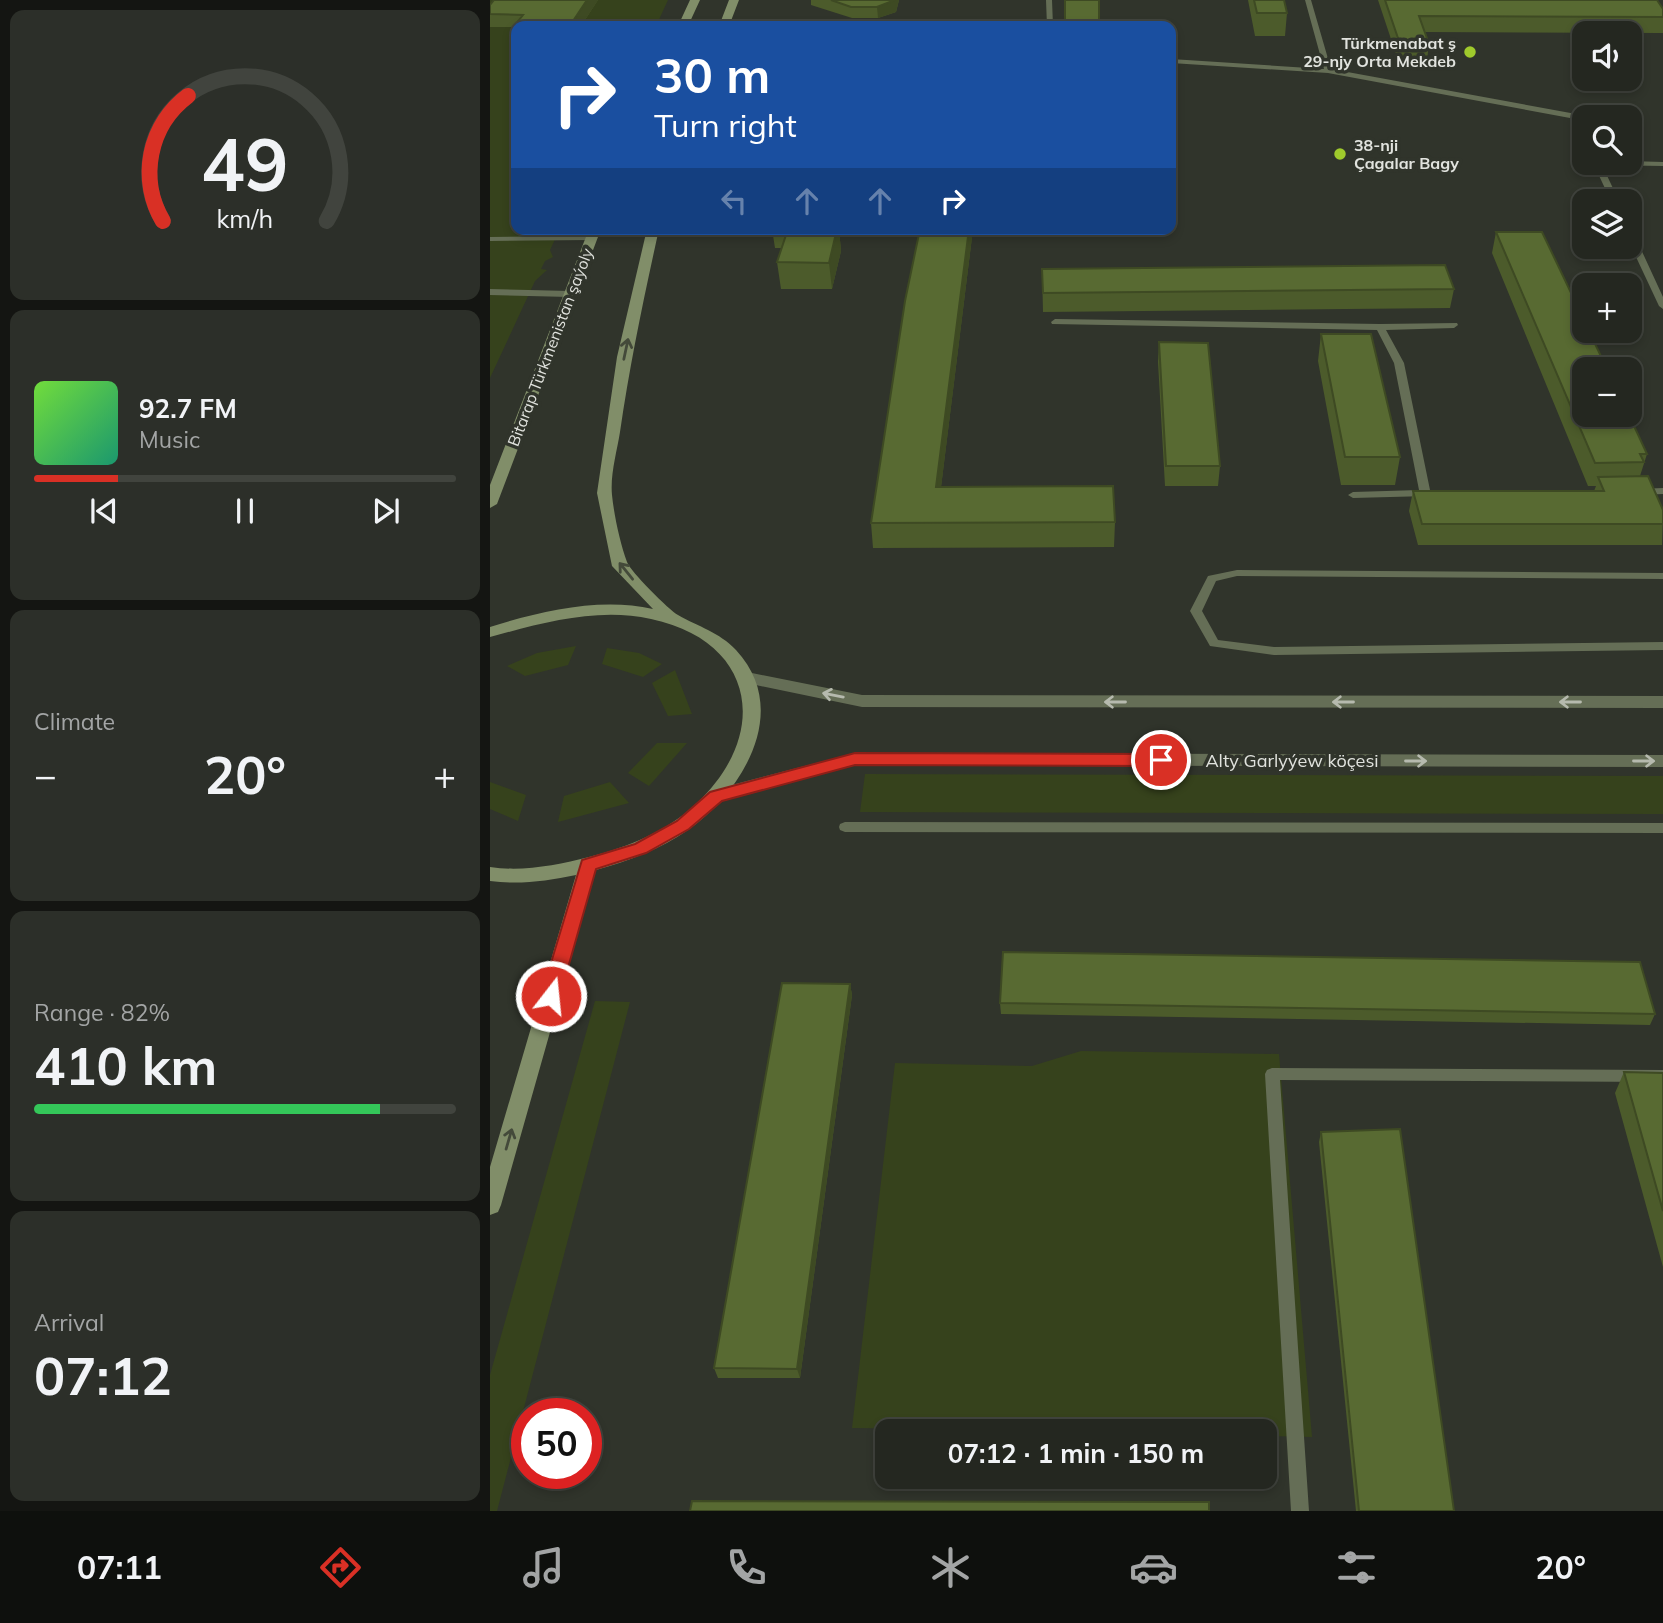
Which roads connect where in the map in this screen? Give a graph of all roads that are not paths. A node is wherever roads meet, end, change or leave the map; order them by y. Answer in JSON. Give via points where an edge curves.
{"nodes":[{"id":1,"x":695,"y":0,"type":"edge"},
{"id":2,"x":734,"y":0,"type":"edge"},
{"id":3,"x":1049,"y":0,"type":"edge"},
{"id":4,"x":1308,"y":0,"type":"edge"},
{"id":5,"x":685,"y":21,"type":"edge"},
{"id":6,"x":726,"y":21,"type":"edge"},
{"id":7,"x":1050,"y":21,"type":"edge"},
{"id":8,"x":1176,"y":61,"type":"edge"},
{"id":9,"x":1328,"y":71,"type":"junction"},
{"id":10,"x":1572,"y":116,"type":"edge"},
{"id":11,"x":1642,"y":164,"type":"edge"},
{"id":12,"x":1663,"y":164,"type":"edge"},
{"id":13,"x":572,"y":235,"type":"edge"},
{"id":14,"x":593,"y":235,"type":"edge"},
{"id":15,"x":652,"y":235,"type":"edge"},
{"id":16,"x":490,"y":239,"type":"edge"},
{"id":17,"x":1641,"y":259,"type":"edge"},
{"id":18,"x":490,"y":292,"type":"edge"},
{"id":19,"x":570,"y":294,"type":"junction"},
{"id":20,"x":1663,"y":306,"type":"edge"},
{"id":21,"x":1055,"y":322,"type":"edge"},
{"id":22,"x":1454,"y":325,"type":"dead end"},
{"id":23,"x":1380,"y":327,"type":"junction"},
{"id":24,"x":1663,"y":491,"type":"edge"},
{"id":25,"x":1623,"y":492,"type":"edge"},
{"id":26,"x":1425,"y":493,"type":"junction"},
{"id":27,"x":1438,"y":493,"type":"edge"},
{"id":28,"x":1353,"y":495,"type":"edge"},
{"id":29,"x":490,"y":505,"type":"edge"},
{"id":30,"x":1663,"y":576,"type":"edge"},
{"id":31,"x":673,"y":620,"type":"junction"},
{"id":32,"x":490,"y":632,"type":"edge"},
{"id":33,"x":1663,"y":646,"type":"edge"},
{"id":34,"x":747,"y":678,"type":"junction"},
{"id":35,"x":1663,"y":702,"type":"edge"},
{"id":36,"x":1663,"y":761,"type":"edge"},
{"id":37,"x":716,"y":796,"type":"junction"},
{"id":38,"x":845,"y":827,"type":"dead end"},
{"id":39,"x":1663,"y":828,"type":"edge"},
{"id":40,"x":588,"y":865,"type":"junction"},
{"id":41,"x":490,"y":874,"type":"edge"},
{"id":42,"x":1663,"y":1076,"type":"edge"},
{"id":43,"x":490,"y":1205,"type":"edge"},
{"id":44,"x":1300,"y":1511,"type":"edge"}],
"edges":[{"from":1,"to":5,"type":"main road"},
{"from":2,"to":6,"type":"main road"},
{"from":3,"to":7,"type":"lane"},
{"from":4,"to":9,"type":"lane"},
{"from":8,"to":9,"type":"lane"},
{"from":9,"to":10,"type":"lane"},
{"from":11,"to":12,"type":"lane"},
{"from":13,"to":16,"type":"lane"},
{"from":14,"to":19,"type":"main road","name":"Bitarap Türkmenistan şaýoly"},
{"from":31,"to":15,"type":"main road","one_way":true,"via":[[620,566],[604,493],[624,357]]},
{"from":17,"to":20,"type":"lane"},
{"from":18,"to":19,"type":"lane"},
{"from":19,"to":29,"type":"main road","name":"Bitarap Türkmenistan şaýoly"},
{"from":21,"to":23,"type":"lane"},
{"from":22,"to":23,"type":"lane"},
{"from":23,"to":26,"type":"lane","via":[[1399,363]]},
{"from":24,"to":25,"type":"lane"},
{"from":26,"to":27,"type":"lane"},
{"from":26,"to":28,"type":"lane"},
{"from":30,"to":33,"type":"lane","via":[[1237,573],[1212,578],[1196,611],[1214,643],[1274,650]]},
{"from":31,"to":32,"type":"main road","via":[[627,610],[576,611]]},
{"from":31,"to":34,"type":"main road","via":[[705,634],[731,654]]},
{"from":35,"to":34,"type":"street","one_way":true,"via":[[862,701]]},
{"from":34,"to":37,"type":"main road","via":[[755,715],[745,756]]},
{"from":37,"to":36,"type":"street","name":"Alty Garlyýew köçesi","one_way":true,"via":[[855,759]]},
{"from":37,"to":40,"type":"main road","via":[[683,825],[640,848]]},
{"from":38,"to":39,"type":"lane"},
{"from":40,"to":41,"type":"main road","via":[[569,871]]},
{"from":43,"to":40,"type":"main road","one_way":true},
{"from":42,"to":44,"type":"lane","via":[[1272,1074]]}]}
